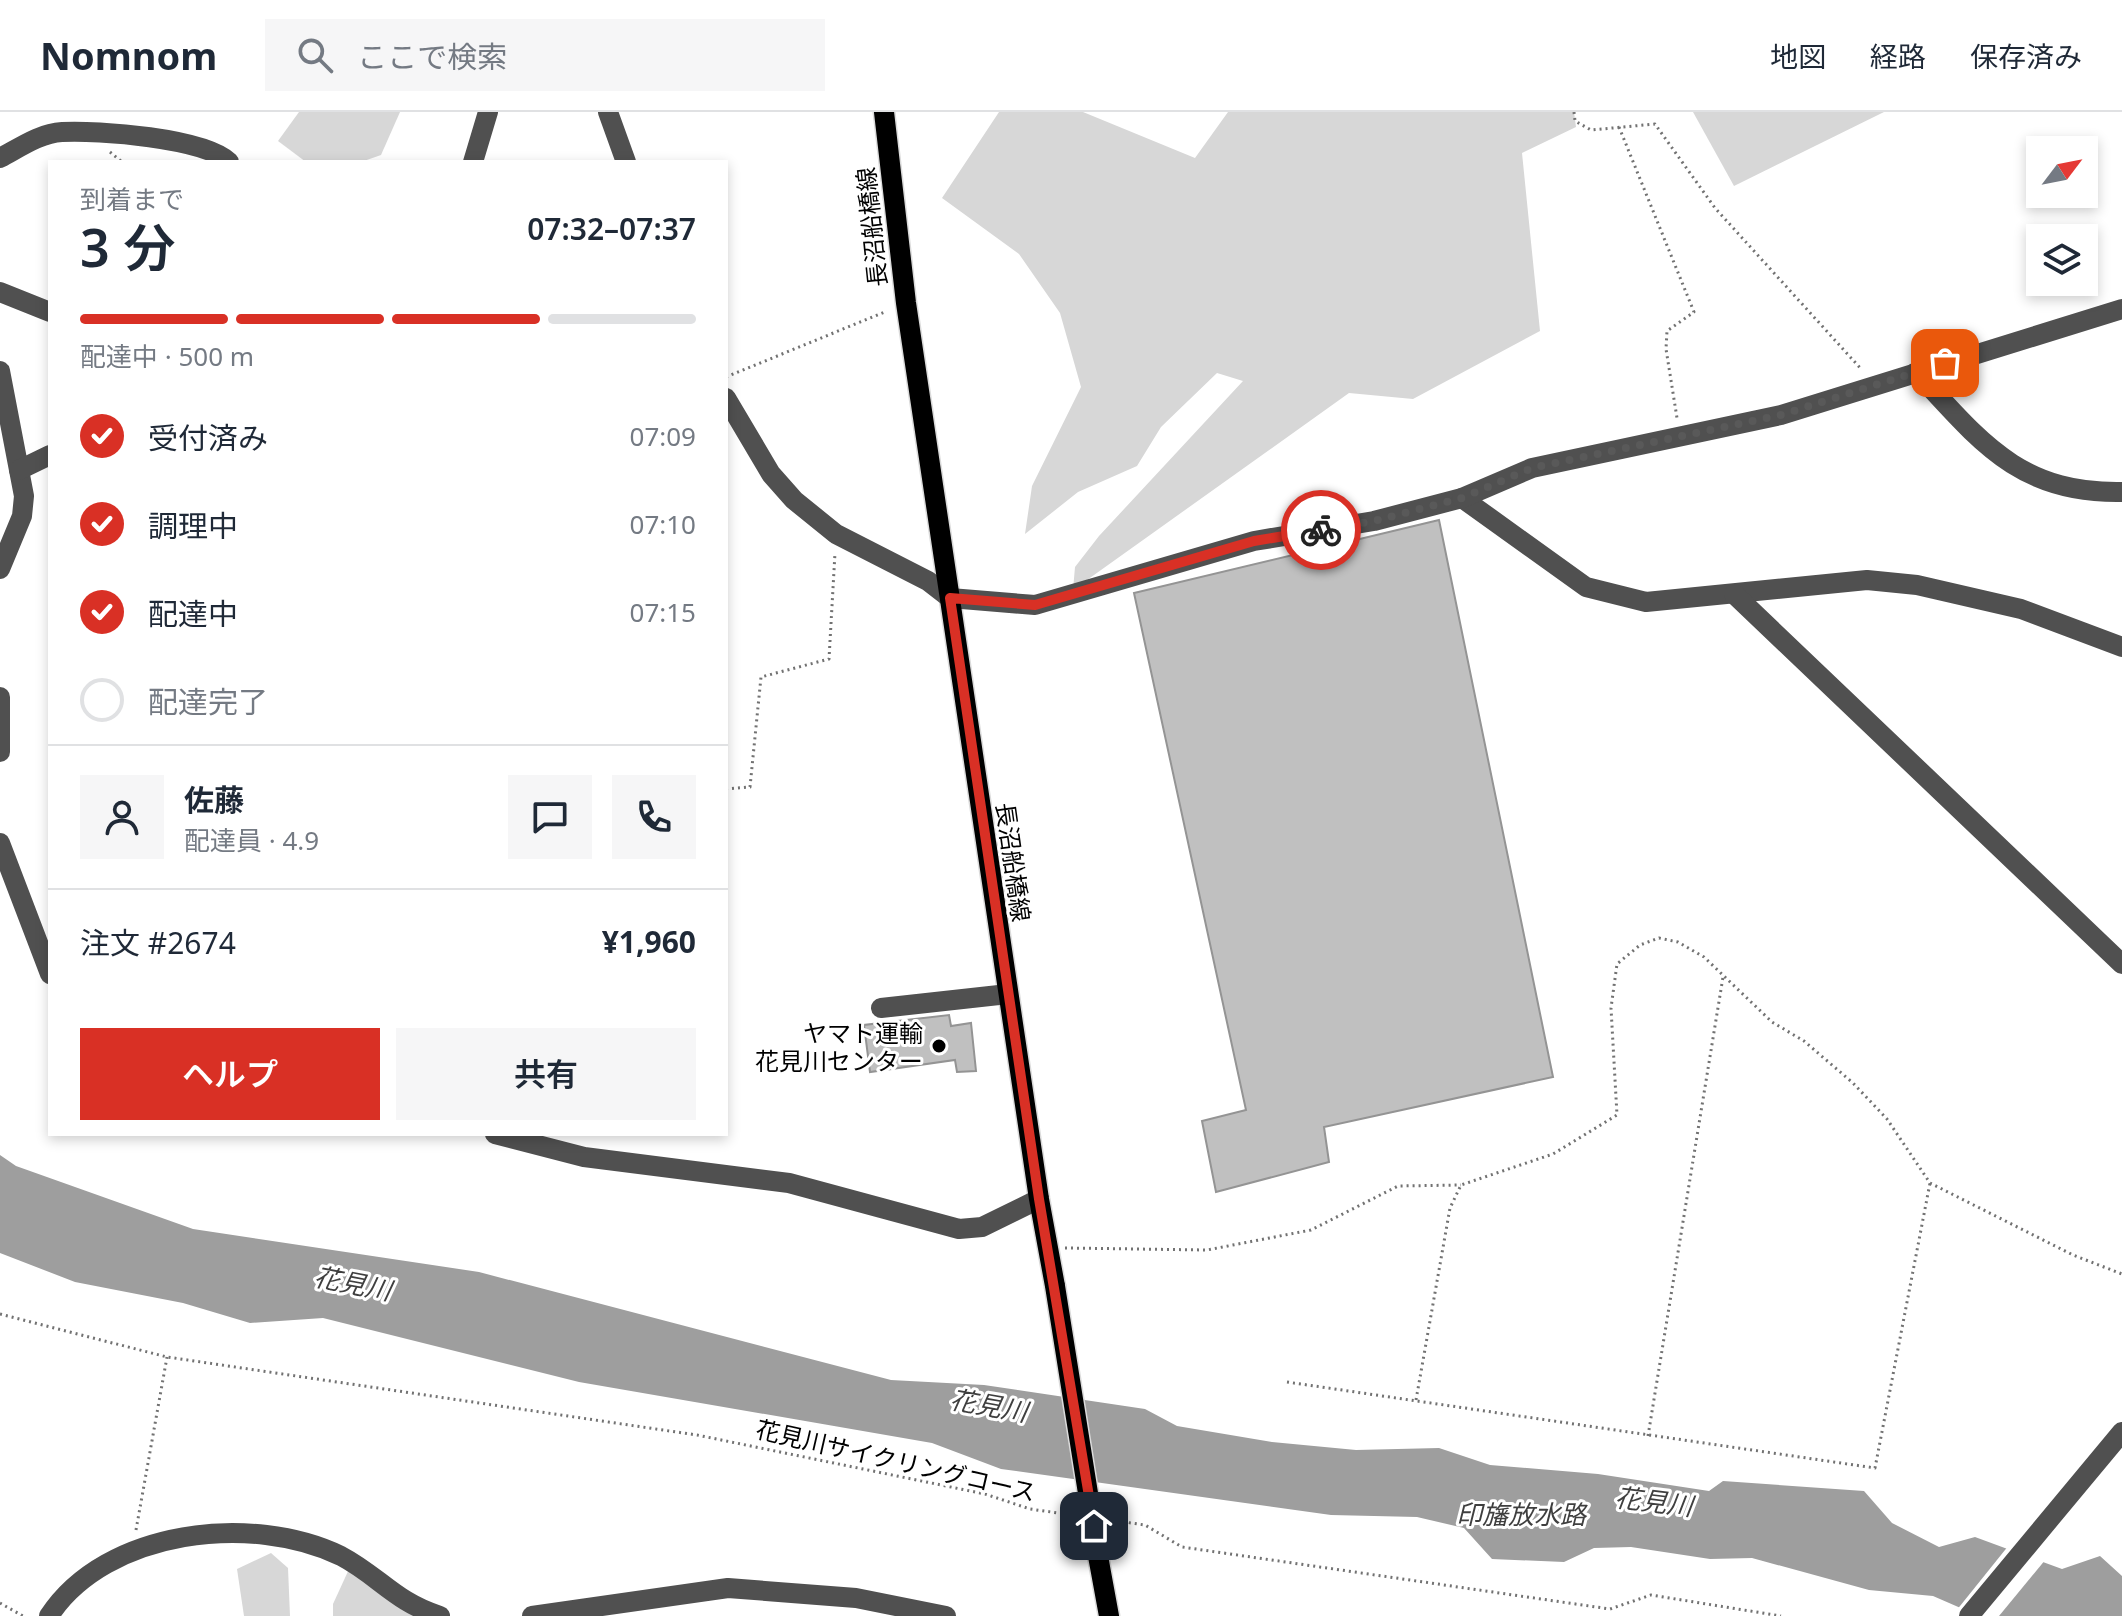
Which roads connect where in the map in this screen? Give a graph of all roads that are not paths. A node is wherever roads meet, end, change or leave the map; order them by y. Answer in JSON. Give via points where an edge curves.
{"nodes":[{"id":1,"x":488,"y":112,"type":"edge"},
{"id":2,"x":608,"y":112,"type":"edge"},
{"id":3,"x":884,"y":112,"type":"edge"},
{"id":4,"x":0,"y":158,"type":"edge"},
{"id":5,"x":225,"y":160,"type":"edge"},
{"id":6,"x":474,"y":160,"type":"edge"},
{"id":7,"x":625,"y":160,"type":"edge"},
{"id":8,"x":0,"y":292,"type":"edge"},
{"id":9,"x":2122,"y":309,"type":"edge"},
{"id":10,"x":48,"y":311,"type":"edge"},
{"id":11,"x":0,"y":371,"type":"edge"},
{"id":12,"x":1916,"y":372,"type":"junction"},
{"id":13,"x":728,"y":401,"type":"edge"},
{"id":14,"x":48,"y":456,"type":"edge"},
{"id":15,"x":19,"y":470,"type":"junction"},
{"id":16,"x":2122,"y":492,"type":"edge"},
{"id":17,"x":1462,"y":498,"type":"junction"},
{"id":18,"x":0,"y":569,"type":"edge"},
{"id":19,"x":1734,"y":594,"type":"junction"},
{"id":20,"x":950,"y":598,"type":"junction"},
{"id":21,"x":2122,"y":647,"type":"edge"},
{"id":22,"x":0,"y":697,"type":"edge"},
{"id":23,"x":0,"y":752,"type":"edge"},
{"id":24,"x":0,"y":843,"type":"edge"},
{"id":25,"x":2122,"y":964,"type":"edge"},
{"id":26,"x":48,"y":969,"type":"edge"},
{"id":27,"x":1008,"y":994,"type":"junction"},
{"id":28,"x":881,"y":1008,"type":"dead end"},
{"id":29,"x":503,"y":1136,"type":"edge"},
{"id":30,"x":1039,"y":1199,"type":"junction"},
{"id":31,"x":2122,"y":1432,"type":"edge"},
{"id":32,"x":49,"y":1616,"type":"edge"},
{"id":33,"x":440,"y":1616,"type":"edge"},
{"id":34,"x":532,"y":1616,"type":"edge"},
{"id":35,"x":946,"y":1616,"type":"edge"},
{"id":36,"x":1109,"y":1616,"type":"edge"},
{"id":37,"x":1969,"y":1616,"type":"edge"}],
"edges":[{"from":1,"to":6,"type":"street"},
{"from":2,"to":7,"type":"street"},
{"from":3,"to":20,"type":"main road","name":"長沼船橋線"},
{"from":4,"to":5,"type":"street","via":[[60,132],[194,144]]},
{"from":8,"to":10,"type":"street"},
{"from":9,"to":12,"type":"street"},
{"from":11,"to":15,"type":"street"},
{"from":12,"to":16,"type":"street","via":[[1986,448],[2042,482],[2096,493]]},
{"from":12,"to":17,"type":"street","via":[[1781,415],[1532,468]]},
{"from":13,"to":20,"type":"street","via":[[771,474],[794,500],[836,534],[928,581]]},
{"from":14,"to":15,"type":"street"},
{"from":15,"to":18,"type":"street","via":[[22,516]]},
{"from":17,"to":19,"type":"street","via":[[1586,587],[1646,602]]},
{"from":17,"to":20,"type":"street","via":[[1374,521],[1254,541],[1035,605]]},
{"from":19,"to":21,"type":"street","via":[[1867,580],[1917,585],[2021,609]]},
{"from":19,"to":25,"type":"street"},
{"from":20,"to":27,"type":"main road","name":"長沼船橋線"},
{"from":22,"to":23,"type":"street"},
{"from":24,"to":26,"type":"street"},
{"from":27,"to":28,"type":"street"},
{"from":27,"to":30,"type":"main road","name":"長沼船橋線"},
{"from":29,"to":30,"type":"street","via":[[584,1157],[789,1183],[959,1229],[982,1227]]},
{"from":30,"to":36,"type":"main road","name":"長沼船橋線","bridge":true},
{"from":31,"to":37,"type":"street"},
{"from":32,"to":33,"type":"street","via":[[75,1586],[131,1553],[185,1538],[277,1537],[340,1556],[395,1596]]},
{"from":34,"to":35,"type":"street","via":[[728,1588],[856,1598]]}]}
